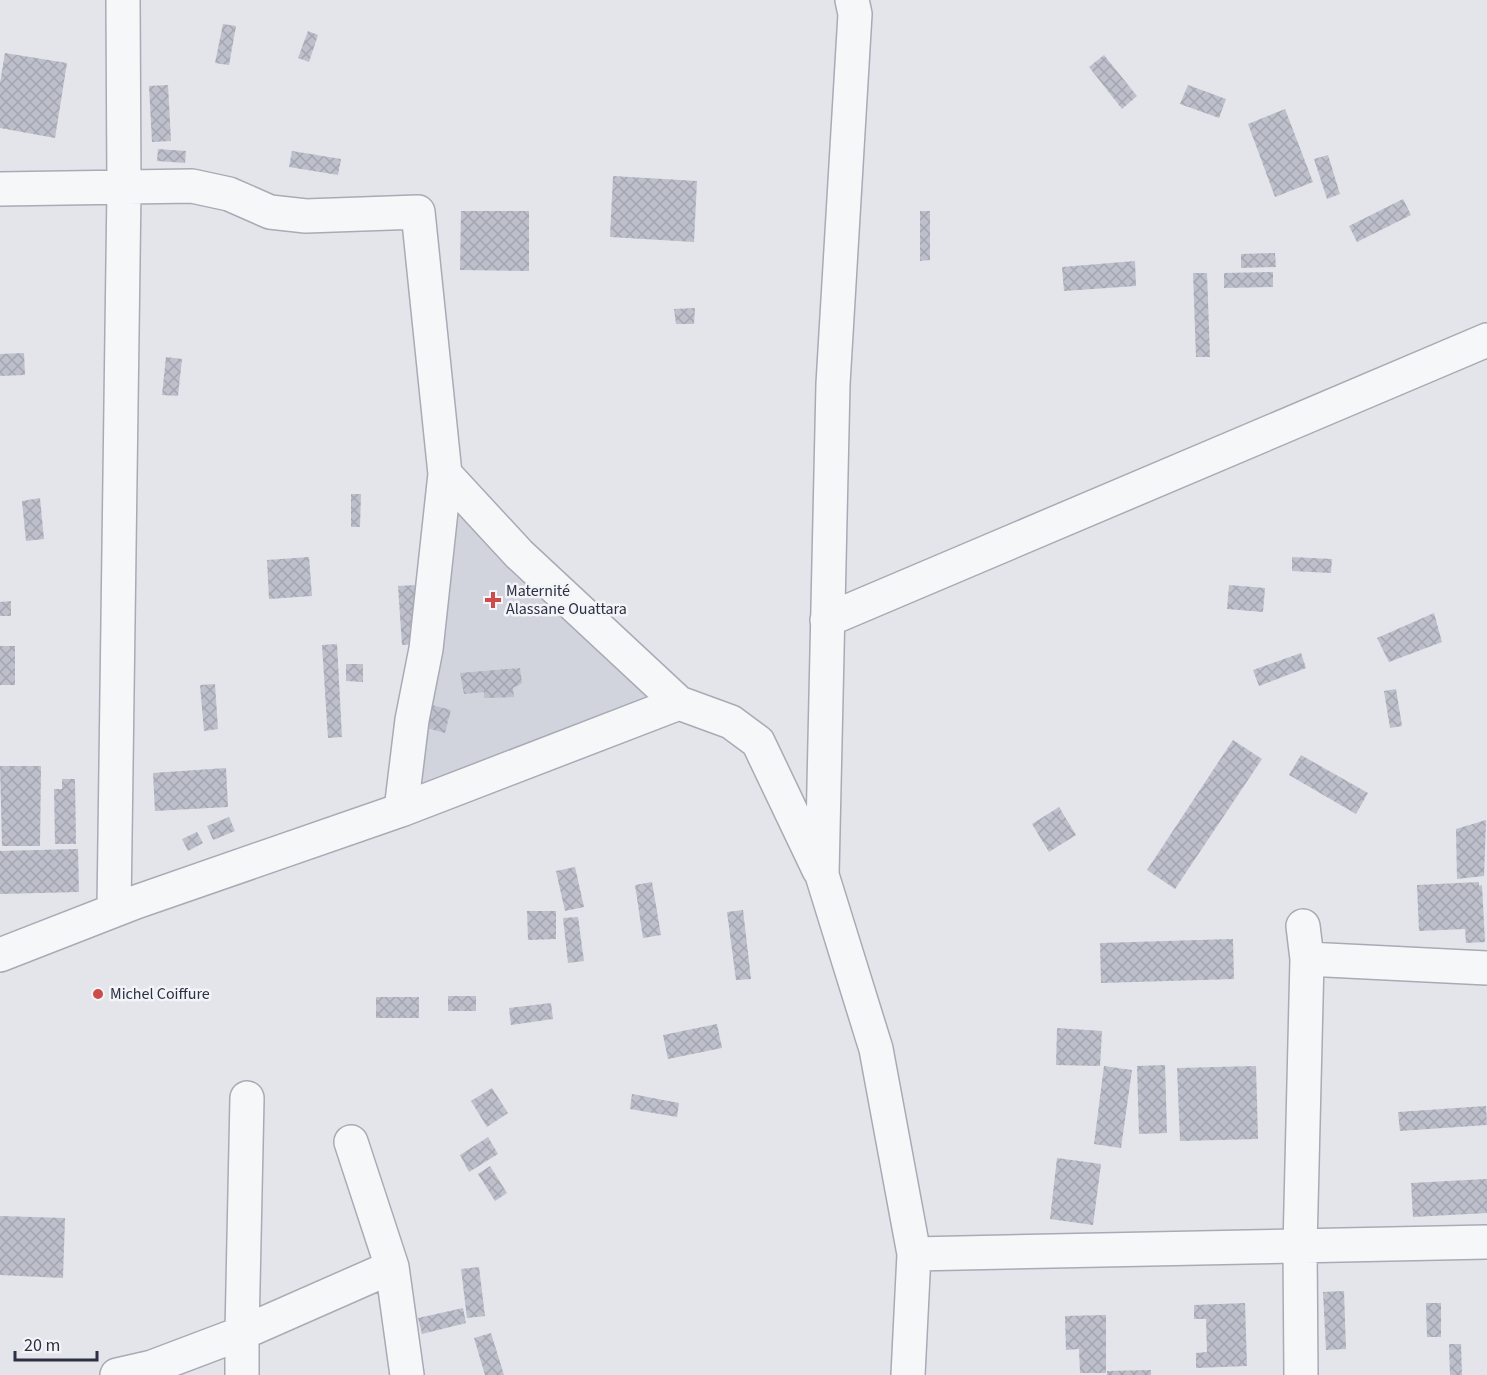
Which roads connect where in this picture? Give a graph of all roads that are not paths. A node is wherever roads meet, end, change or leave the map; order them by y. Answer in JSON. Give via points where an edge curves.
{"nodes":[{"id":1,"x":123,"y":0,"type":"edge"},
{"id":2,"x":852,"y":0,"type":"edge"},
{"id":3,"x":0,"y":189,"type":"edge"},
{"id":4,"x":124,"y":189,"type":"junction"},
{"id":5,"x":1487,"y":340,"type":"edge"},
{"id":6,"x":445,"y":474,"type":"junction"},
{"id":7,"x":827,"y":620,"type":"junction"},
{"id":8,"x":679,"y":703,"type":"junction"},
{"id":9,"x":401,"y":810,"type":"junction"},
{"id":10,"x":822,"y":875,"type":"junction"},
{"id":11,"x":114,"y":910,"type":"junction"},
{"id":12,"x":1303,"y":926,"type":"dead end"},
{"id":13,"x":0,"y":955,"type":"edge"},
{"id":14,"x":1307,"y":959,"type":"junction"},
{"id":15,"x":1487,"y":968,"type":"edge"},
{"id":16,"x":247,"y":1098,"type":"dead end"},
{"id":17,"x":351,"y":1142,"type":"dead end"},
{"id":18,"x":1487,"y":1242,"type":"edge"},
{"id":19,"x":1300,"y":1247,"type":"junction"},
{"id":20,"x":914,"y":1254,"type":"junction"},
{"id":21,"x":392,"y":1267,"type":"junction"},
{"id":22,"x":242,"y":1333,"type":"junction"},
{"id":23,"x":117,"y":1375,"type":"edge"},
{"id":24,"x":242,"y":1375,"type":"edge"},
{"id":25,"x":407,"y":1375,"type":"edge"},
{"id":26,"x":908,"y":1375,"type":"edge"},
{"id":27,"x":1300,"y":1375,"type":"edge"}],
"edges":[{"from":1,"to":4,"type":"street"},
{"from":2,"to":7,"type":"street","via":[[855,14],[833,384]]},
{"from":3,"to":4,"type":"street"},
{"from":4,"to":6,"type":"street","via":[[192,186],[229,194],[270,212],[306,216],[418,212]]},
{"from":4,"to":11,"type":"street"},
{"from":5,"to":7,"type":"street"},
{"from":6,"to":8,"type":"street","via":[[519,554]]},
{"from":6,"to":9,"type":"street","via":[[426,650],[412,720]]},
{"from":7,"to":10,"type":"street"},
{"from":8,"to":9,"type":"street"},
{"from":8,"to":10,"type":"street","via":[[731,722],[758,742]]},
{"from":9,"to":11,"type":"street"},
{"from":10,"to":20,"type":"street","via":[[876,1049]]},
{"from":11,"to":13,"type":"street"},
{"from":12,"to":14,"type":"street"},
{"from":14,"to":15,"type":"street"},
{"from":14,"to":19,"type":"street"},
{"from":16,"to":22,"type":"street"},
{"from":17,"to":21,"type":"street"},
{"from":18,"to":19,"type":"street"},
{"from":19,"to":20,"type":"street"},
{"from":19,"to":27,"type":"street"},
{"from":20,"to":26,"type":"street"},
{"from":21,"to":22,"type":"street"},
{"from":21,"to":25,"type":"street"},
{"from":22,"to":23,"type":"street"},
{"from":22,"to":24,"type":"street"}]}
